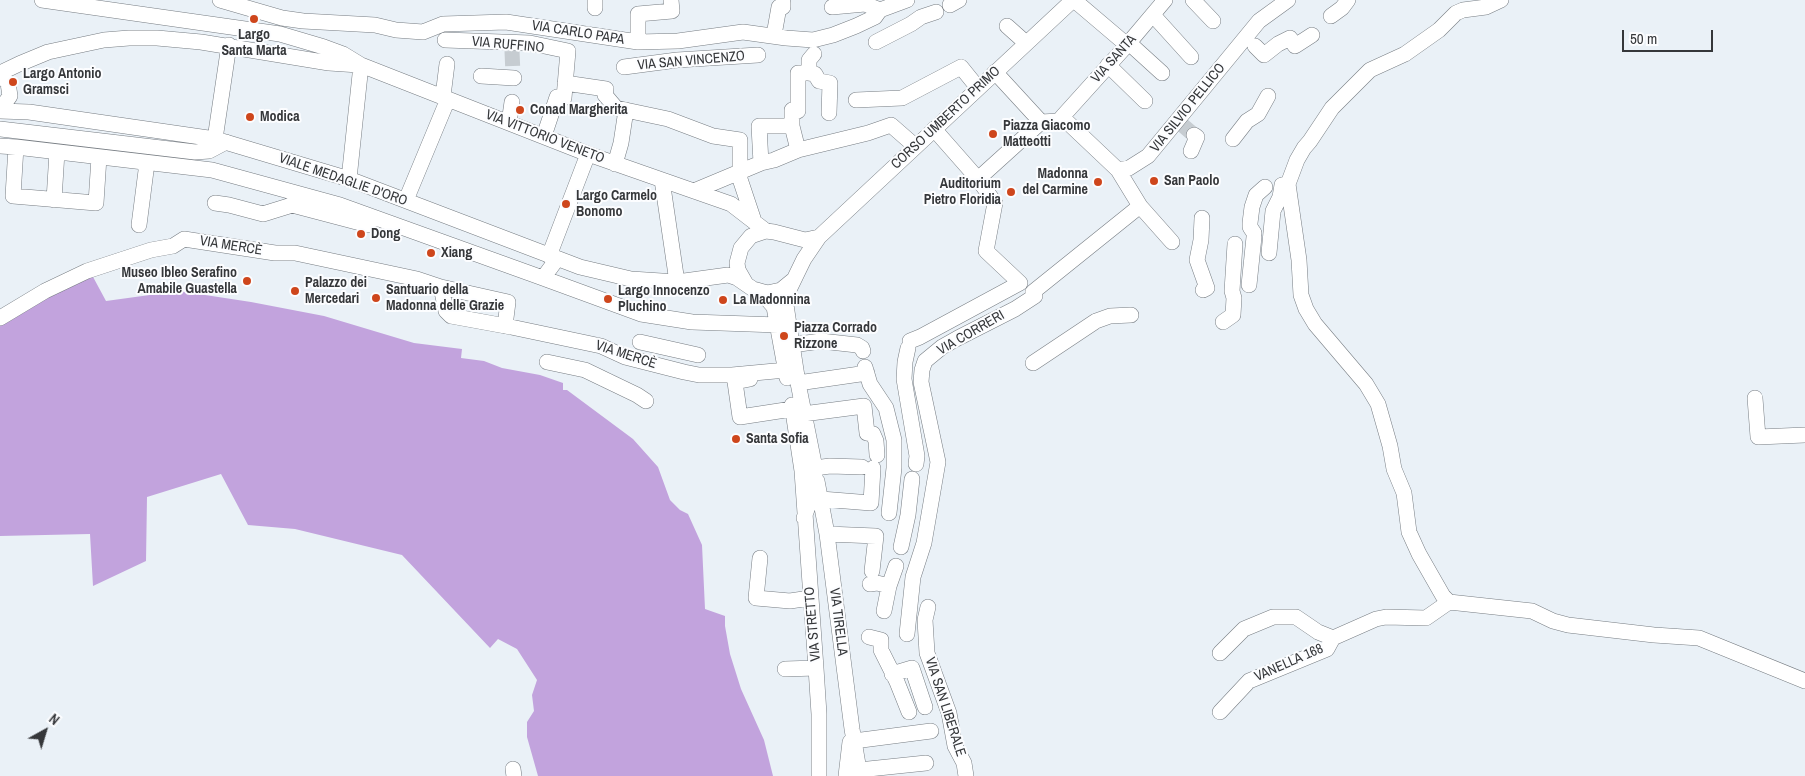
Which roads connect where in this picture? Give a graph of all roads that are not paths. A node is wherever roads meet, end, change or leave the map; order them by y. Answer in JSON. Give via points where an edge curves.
{"nodes":[{"id":1,"x":42,"y":0,"type":"edge"},
{"id":2,"x":220,"y":0,"type":"edge"},
{"id":3,"x":671,"y":0,"type":"edge"},
{"id":4,"x":907,"y":0,"type":"edge"},
{"id":5,"x":1073,"y":0,"type":"edge"},
{"id":6,"x":1165,"y":0,"type":"edge"},
{"id":7,"x":1193,"y":0,"type":"edge"},
{"id":8,"x":1288,"y":0,"type":"edge"},
{"id":9,"x":1348,"y":0,"type":"edge"},
{"id":10,"x":1501,"y":0,"type":"edge"},
{"id":11,"x":783,"y":3,"type":"dead end"},
{"id":12,"x":948,"y":6,"type":"edge"},
{"id":13,"x":832,"y":7,"type":"dead end"},
{"id":14,"x":880,"y":10,"type":"junction"},
{"id":15,"x":1153,"y":15,"type":"junction"},
{"id":16,"x":1331,"y":16,"type":"dead end"},
{"id":17,"x":282,"y":18,"type":"junction"},
{"id":18,"x":1213,"y":21,"type":"dead end"},
{"id":19,"x":1007,"y":26,"type":"dead end"},
{"id":20,"x":280,"y":34,"type":"junction"},
{"id":21,"x":1312,"y":35,"type":"dead end"},
{"id":22,"x":774,"y":36,"type":"junction"},
{"id":23,"x":445,"y":40,"type":"dead end"},
{"id":24,"x":1250,"y":40,"type":"junction"},
{"id":25,"x":638,"y":42,"type":"junction"},
{"id":26,"x":876,"y":42,"type":"dead end"},
{"id":27,"x":1026,"y":43,"type":"junction"},
{"id":28,"x":1128,"y":44,"type":"junction"},
{"id":29,"x":229,"y":45,"type":"junction"},
{"id":30,"x":814,"y":54,"type":"dead end"},
{"id":31,"x":758,"y":55,"type":"dead end"},
{"id":32,"x":1192,"y":56,"type":"dead end"},
{"id":33,"x":448,"y":64,"type":"dead end"},
{"id":34,"x":361,"y":65,"type":"junction"},
{"id":35,"x":1108,"y":65,"type":"junction"},
{"id":36,"x":624,"y":67,"type":"dead end"},
{"id":37,"x":995,"y":72,"type":"junction"},
{"id":38,"x":809,"y":73,"type":"junction"},
{"id":39,"x":1162,"y":73,"type":"dead end"},
{"id":40,"x":0,"y":74,"type":"edge"},
{"id":41,"x":481,"y":76,"type":"dead end"},
{"id":42,"x":565,"y":82,"type":"junction"},
{"id":43,"x":978,"y":88,"type":"junction"},
{"id":44,"x":1268,"y":96,"type":"dead end"},
{"id":45,"x":446,"y":98,"type":"junction"},
{"id":46,"x":856,"y":100,"type":"dead end"},
{"id":47,"x":1145,"y":101,"type":"dead end"},
{"id":48,"x":0,"y":110,"type":"edge"},
{"id":49,"x":626,"y":110,"type":"junction"},
{"id":50,"x":829,"y":113,"type":"dead end"},
{"id":51,"x":1060,"y":119,"type":"junction"},
{"id":52,"x":1041,"y":122,"type":"junction"},
{"id":53,"x":510,"y":123,"type":"junction"},
{"id":54,"x":792,"y":126,"type":"junction"},
{"id":55,"x":0,"y":129,"type":"edge"},
{"id":56,"x":934,"y":129,"type":"junction"},
{"id":57,"x":1194,"y":135,"type":"dead end"},
{"id":58,"x":544,"y":136,"type":"junction"},
{"id":59,"x":1233,"y":139,"type":"dead end"},
{"id":60,"x":221,"y":140,"type":"junction"},
{"id":61,"x":0,"y":146,"type":"edge"},
{"id":62,"x":915,"y":146,"type":"junction"},
{"id":63,"x":16,"y":147,"type":"junction"},
{"id":64,"x":798,"y":150,"type":"junction"},
{"id":65,"x":1191,"y":151,"type":"dead end"},
{"id":66,"x":58,"y":152,"type":"junction"},
{"id":67,"x":588,"y":154,"type":"junction"},
{"id":68,"x":99,"y":157,"type":"junction"},
{"id":69,"x":147,"y":163,"type":"junction"},
{"id":70,"x":761,"y":163,"type":"junction"},
{"id":71,"x":615,"y":164,"type":"junction"},
{"id":72,"x":1118,"y":170,"type":"junction"},
{"id":73,"x":740,"y":172,"type":"junction"},
{"id":74,"x":349,"y":179,"type":"junction"},
{"id":75,"x":662,"y":180,"type":"junction"},
{"id":76,"x":981,"y":184,"type":"junction"},
{"id":77,"x":1288,"y":184,"type":"junction"},
{"id":78,"x":1265,"y":187,"type":"dead end"},
{"id":79,"x":694,"y":191,"type":"junction"},
{"id":80,"x":402,"y":199,"type":"junction"},
{"id":81,"x":54,"y":200,"type":"junction"},
{"id":82,"x":215,"y":203,"type":"dead end"},
{"id":83,"x":1140,"y":206,"type":"junction"},
{"id":84,"x":371,"y":216,"type":"junction"},
{"id":85,"x":1202,"y":218,"type":"dead end"},
{"id":86,"x":754,"y":221,"type":"junction"},
{"id":87,"x":389,"y":222,"type":"junction"},
{"id":88,"x":139,"y":225,"type":"dead end"},
{"id":89,"x":470,"y":226,"type":"junction"},
{"id":90,"x":766,"y":231,"type":"junction"},
{"id":91,"x":782,"y":235,"type":"junction"},
{"id":92,"x":818,"y":236,"type":"junction"},
{"id":93,"x":1172,"y":242,"type":"dead end"},
{"id":94,"x":1235,"y":244,"type":"dead end"},
{"id":95,"x":460,"y":249,"type":"junction"},
{"id":96,"x":1269,"y":253,"type":"dead end"},
{"id":97,"x":553,"y":258,"type":"junction"},
{"id":98,"x":540,"y":277,"type":"junction"},
{"id":99,"x":794,"y":277,"type":"junction"},
{"id":100,"x":678,"y":282,"type":"junction"},
{"id":101,"x":746,"y":284,"type":"junction"},
{"id":102,"x":1249,"y":285,"type":"dead end"},
{"id":103,"x":441,"y":287,"type":"junction"},
{"id":104,"x":1203,"y":290,"type":"dead end"},
{"id":105,"x":760,"y":292,"type":"junction"},
{"id":106,"x":1131,"y":316,"type":"dead end"},
{"id":107,"x":0,"y":318,"type":"edge"},
{"id":108,"x":1223,"y":322,"type":"dead end"},
{"id":109,"x":778,"y":325,"type":"junction"},
{"id":110,"x":508,"y":326,"type":"junction"},
{"id":111,"x":640,"y":342,"type":"dead end"},
{"id":112,"x":797,"y":344,"type":"junction"},
{"id":113,"x":562,"y":345,"type":"dead end"},
{"id":114,"x":862,"y":349,"type":"dead end"},
{"id":115,"x":698,"y":355,"type":"dead end"},
{"id":116,"x":546,"y":362,"type":"dead end"},
{"id":117,"x":1033,"y":364,"type":"dead end"},
{"id":118,"x":623,"y":366,"type":"dead end"},
{"id":119,"x":779,"y":371,"type":"junction"},
{"id":120,"x":803,"y":383,"type":"junction"},
{"id":121,"x":1755,"y":398,"type":"dead end"},
{"id":122,"x":646,"y":401,"type":"dead end"},
{"id":123,"x":803,"y":412,"type":"junction"},
{"id":124,"x":1805,"y":435,"type":"edge"},
{"id":125,"x":940,"y":437,"type":"dead end"},
{"id":126,"x":871,"y":463,"type":"junction"},
{"id":127,"x":916,"y":464,"type":"dead end"},
{"id":128,"x":809,"y":470,"type":"junction"},
{"id":129,"x":912,"y":480,"type":"dead end"},
{"id":130,"x":818,"y":494,"type":"junction"},
{"id":131,"x":932,"y":495,"type":"junction"},
{"id":132,"x":889,"y":513,"type":"dead end"},
{"id":133,"x":804,"y":518,"type":"junction"},
{"id":134,"x":827,"y":534,"type":"junction"},
{"id":135,"x":901,"y":547,"type":"dead end"},
{"id":136,"x":760,"y":558,"type":"dead end"},
{"id":137,"x":896,"y":566,"type":"dead end"},
{"id":138,"x":889,"y":586,"type":"junction"},
{"id":139,"x":810,"y":598,"type":"junction"},
{"id":140,"x":1449,"y":602,"type":"junction"},
{"id":141,"x":928,"y":607,"type":"dead end"},
{"id":142,"x":884,"y":611,"type":"dead end"},
{"id":143,"x":908,"y":634,"type":"dead end"},
{"id":144,"x":869,"y":638,"type":"dead end"},
{"id":145,"x":1334,"y":638,"type":"junction"},
{"id":146,"x":1220,"y":653,"type":"dead end"},
{"id":147,"x":816,"y":668,"type":"junction"},
{"id":148,"x":785,"y":669,"type":"dead end"},
{"id":149,"x":892,"y":674,"type":"junction"},
{"id":150,"x":1805,"y":681,"type":"edge"},
{"id":151,"x":925,"y":707,"type":"dead end"},
{"id":152,"x":909,"y":712,"type":"dead end"},
{"id":153,"x":1220,"y":712,"type":"dead end"},
{"id":154,"x":930,"y":731,"type":"dead end"},
{"id":155,"x":853,"y":735,"type":"junction"},
{"id":156,"x":926,"y":763,"type":"dead end"},
{"id":157,"x":855,"y":774,"type":"edge"},
{"id":158,"x":819,"y":776,"type":"edge"},
{"id":159,"x":966,"y":776,"type":"edge"}],
"edges":[{"from":1,"to":20,"type":"street","name":"VIA VITTORIO VENETO"},
{"from":2,"to":17,"type":"street","name":"VIA CARLO PAPA"},
{"from":3,"to":25,"type":"street","via":[[672,11],[638,14]]},
{"from":4,"to":14,"type":"street","name":"VIA CARLO PAPA"},
{"from":5,"to":27,"type":"street","name":"CORSO UMBERTO PRIMO"},
{"from":5,"to":28,"type":"street"},
{"from":6,"to":15,"type":"street","name":"VIA SANTA"},
{"from":7,"to":18,"type":"street"},
{"from":8,"to":24,"type":"street","name":"VIA SILVIO PELLICO","via":[[1259,21]]},
{"from":9,"to":16,"type":"street"},
{"from":10,"to":77,"type":"street","via":[[1486,7],[1456,13],[1439,30],[1405,54],[1370,70],[1332,108],[1297,160]]},
{"from":11,"to":22,"type":"street","via":[[783,7],[779,7]]},
{"from":12,"to":26,"type":"street"},
{"from":13,"to":14,"type":"street","via":[[865,4]]},
{"from":14,"to":22,"type":"street","name":"VIA CARLO PAPA","via":[[875,17],[826,37],[813,40]]},
{"from":15,"to":28,"type":"street","name":"VIA SANTA"},
{"from":15,"to":32,"type":"street"},
{"from":17,"to":20,"type":"street"},
{"from":17,"to":25,"type":"street","name":"VIA CARLO PAPA","via":[[418,32],[443,24],[506,22]]},
{"from":19,"to":27,"type":"street"},
{"from":20,"to":34,"type":"street","name":"VIA VITTORIO VENETO","via":[[343,54]]},
{"from":21,"to":24,"type":"street","via":[[1295,46],[1290,38],[1264,55]]},
{"from":22,"to":25,"type":"street","name":"VIA CARLO PAPA","via":[[743,32],[678,41]]},
{"from":23,"to":42,"type":"street","name":"VIA RUFFINO","via":[[530,43],[568,52]]},
{"from":24,"to":72,"type":"street","name":"VIA SILVIO PELLICO","via":[[1148,156],[1129,168]]},
{"from":27,"to":37,"type":"street","name":"CORSO UMBERTO PRIMO"},
{"from":28,"to":35,"type":"street","name":"VIA SANTA"},
{"from":28,"to":39,"type":"street"},
{"from":29,"to":34,"type":"street","name":"VIA VITTORIO VENETO","via":[[329,63]]},
{"from":29,"to":40,"type":"street","name":"VIA VITTORIO VENETO","via":[[129,38],[48,52]]},
{"from":29,"to":60,"type":"street"},
{"from":30,"to":38,"type":"street","via":[[809,60]]},
{"from":31,"to":36,"type":"street","name":"VIA SAN VINCENZO"},
{"from":33,"to":45,"type":"street"},
{"from":34,"to":45,"type":"street","name":"VIA VITTORIO VENETO"},
{"from":34,"to":74,"type":"street"},
{"from":35,"to":47,"type":"street"},
{"from":35,"to":51,"type":"street","name":"VIA SANTA"},
{"from":37,"to":43,"type":"street","name":"CORSO UMBERTO PRIMO"},
{"from":37,"to":52,"type":"street"},
{"from":38,"to":50,"type":"street","via":[[816,74],[819,81],[830,83]]},
{"from":38,"to":54,"type":"street","via":[[798,73],[798,111],[792,110]]},
{"from":40,"to":48,"type":"street","via":[[8,83],[10,96]]},
{"from":41,"to":53,"type":"street","via":[[514,77]]},
{"from":42,"to":49,"type":"street","via":[[606,89],[605,95],[616,108]]},
{"from":42,"to":58,"type":"street","name":"VIA RUFFINO","via":[[564,98],[557,97]]},
{"from":43,"to":46,"type":"street","via":[[961,67],[902,98]]},
{"from":43,"to":56,"type":"street","name":"CORSO UMBERTO PRIMO"},
{"from":44,"to":59,"type":"street","via":[[1258,114],[1247,121]]},
{"from":45,"to":53,"type":"street","name":"VIA VITTORIO VENETO"},
{"from":45,"to":80,"type":"street"},
{"from":48,"to":60,"type":"street","name":"VIALE MEDAGLIE D'ORO"},
{"from":49,"to":71,"type":"street"},
{"from":49,"to":73,"type":"street","via":[[668,119],[713,136],[740,140]]},
{"from":51,"to":52,"type":"street"},
{"from":51,"to":72,"type":"street"},
{"from":52,"to":76,"type":"street"},
{"from":53,"to":58,"type":"street","name":"VIA VITTORIO VENETO"},
{"from":54,"to":64,"type":"street"},
{"from":54,"to":70,"type":"street","via":[[759,126]]},
{"from":55,"to":60,"type":"street","via":[[195,152],[209,151]]},
{"from":56,"to":62,"type":"street","name":"CORSO UMBERTO PRIMO"},
{"from":56,"to":76,"type":"street"},
{"from":57,"to":65,"type":"street","via":[[1197,137]]},
{"from":58,"to":67,"type":"street","name":"VIA VITTORIO VENETO"},
{"from":60,"to":74,"type":"street","name":"VIALE MEDAGLIE D'ORO"},
{"from":61,"to":63,"type":"street"},
{"from":62,"to":64,"type":"street","via":[[891,125]]},
{"from":62,"to":92,"type":"street","name":"CORSO UMBERTO PRIMO"},
{"from":63,"to":66,"type":"street"},
{"from":63,"to":81,"type":"street","via":[[13,196]]},
{"from":64,"to":70,"type":"street"},
{"from":66,"to":68,"type":"street"},
{"from":66,"to":81,"type":"street"},
{"from":67,"to":71,"type":"street","name":"VIA VITTORIO VENETO"},
{"from":67,"to":97,"type":"street"},
{"from":68,"to":69,"type":"street"},
{"from":68,"to":81,"type":"street","via":[[96,203]]},
{"from":69,"to":84,"type":"street","via":[[212,170]]},
{"from":69,"to":88,"type":"street"},
{"from":70,"to":73,"type":"street"},
{"from":71,"to":75,"type":"street","name":"VIA VITTORIO VENETO"},
{"from":72,"to":83,"type":"street"},
{"from":73,"to":79,"type":"street"},
{"from":73,"to":86,"type":"street"},
{"from":74,"to":80,"type":"street","name":"VIALE MEDAGLIE D'ORO"},
{"from":75,"to":79,"type":"street","name":"VIA VITTORIO VENETO"},
{"from":75,"to":100,"type":"street"},
{"from":76,"to":127,"type":"street","via":[[995,203],[986,251],[1020,283],[909,344],[904,379]]},
{"from":77,"to":96,"type":"street","via":[[1282,185],[1273,211]]},
{"from":77,"to":140,"type":"street","via":[[1300,260],[1301,295],[1306,309],[1366,384],[1378,404],[1394,469],[1404,493],[1409,532]]},
{"from":78,"to":102,"type":"street","via":[[1256,196],[1252,207],[1250,227],[1254,235]]},
{"from":79,"to":86,"type":"street","name":"VIA VITTORIO VENETO","via":[[731,204]]},
{"from":80,"to":87,"type":"street"},
{"from":80,"to":89,"type":"street","name":"VIALE MEDAGLIE D'ORO"},
{"from":82,"to":84,"type":"street","via":[[263,214],[292,205],[368,225]]},
{"from":83,"to":93,"type":"street"},
{"from":83,"to":131,"type":"street","name":"VIA CORRERI","via":[[1033,292],[1035,296],[942,347],[925,361],[921,382],[938,462]]},
{"from":84,"to":87,"type":"street"},
{"from":85,"to":104,"type":"street","via":[[1197,260],[1207,288]]},
{"from":86,"to":90,"type":"street","name":"VIA VITTORIO VENETO"},
{"from":87,"to":95,"type":"street"},
{"from":89,"to":95,"type":"street"},
{"from":89,"to":97,"type":"street","name":"VIALE MEDAGLIE D'ORO"},
{"from":90,"to":91,"type":"street"},
{"from":90,"to":101,"type":"street","via":[[745,241],[738,255],[738,270]]},
{"from":91,"to":92,"type":"street","via":[[805,240]]},
{"from":91,"to":99,"type":"street","via":[[790,240],[798,256]]},
{"from":92,"to":99,"type":"street","name":"CORSO UMBERTO PRIMO"},
{"from":94,"to":108,"type":"street","via":[[1233,315]]},
{"from":95,"to":98,"type":"street"},
{"from":97,"to":98,"type":"street","via":[[546,274]]},
{"from":97,"to":100,"type":"street","name":"VIALE MEDAGLIE D'ORO","via":[[631,279]]},
{"from":98,"to":109,"type":"street","via":[[641,314],[694,328]]},
{"from":99,"to":105,"type":"street","via":[[781,290]]},
{"from":99,"to":112,"type":"street","via":[[786,305]]},
{"from":100,"to":101,"type":"street","name":"VIALE MEDAGLIE D'ORO","via":[[728,275]]},
{"from":101,"to":105,"type":"street"},
{"from":103,"to":107,"type":"street","name":"VIA MERCÈ","via":[[295,253],[275,253],[184,238],[173,246],[87,271]]},
{"from":103,"to":110,"type":"street","name":"VIA MERCÈ","via":[[446,311],[451,316]]},
{"from":103,"to":110,"type":"street","name":"VIA MERCÈ","via":[[508,302]]},
{"from":105,"to":109,"type":"street","via":[[774,308]]},
{"from":106,"to":117,"type":"street","via":[[1110,316],[1096,321]]},
{"from":109,"to":119,"type":"street"},
{"from":110,"to":119,"type":"street","name":"VIA MERCÈ","via":[[601,346],[626,357],[699,375]]},
{"from":111,"to":115,"type":"street"},
{"from":112,"to":114,"type":"street","via":[[821,341],[857,345]]},
{"from":112,"to":120,"type":"street"},
{"from":113,"to":118,"type":"street"},
{"from":116,"to":122,"type":"street","via":[[585,370]]},
{"from":119,"to":123,"type":"street"},
{"from":119,"to":123,"type":"street","via":[[735,382],[740,417]]},
{"from":120,"to":123,"type":"street"},
{"from":120,"to":132,"type":"street","via":[[866,370],[870,384],[886,408],[894,440]]},
{"from":121,"to":124,"type":"street","via":[[1758,437]]},
{"from":123,"to":126,"type":"street","via":[[864,406],[867,433],[873,434],[876,441]]},
{"from":123,"to":128,"type":"street"},
{"from":125,"to":131,"type":"street","via":[[944,458],[937,495]]},
{"from":126,"to":128,"type":"street"},
{"from":126,"to":130,"type":"street","via":[[871,503]]},
{"from":128,"to":130,"type":"street","name":"VIA TIRELLA"},
{"from":128,"to":133,"type":"street","name":"VIA STRETTO"},
{"from":129,"to":135,"type":"street"},
{"from":130,"to":133,"type":"street"},
{"from":130,"to":134,"type":"street","name":"VIA TIRELLA"},
{"from":131,"to":143,"type":"street","name":"VIA CORRERI","via":[[924,543],[913,576]]},
{"from":133,"to":139,"type":"street","name":"VIA STRETTO"},
{"from":134,"to":138,"type":"street","via":[[876,536],[871,578]]},
{"from":134,"to":155,"type":"street","name":"VIA TIRELLA"},
{"from":136,"to":139,"type":"street","via":[[756,598],[790,601]]},
{"from":137,"to":138,"type":"street"},
{"from":138,"to":142,"type":"street"},
{"from":139,"to":147,"type":"street","name":"VIA STRETTO"},
{"from":140,"to":145,"type":"street","name":"VANELLA 168","via":[[1426,618],[1376,619]]},
{"from":140,"to":150,"type":"street","via":[[1532,611],[1568,625],[1699,638]]},
{"from":141,"to":159,"type":"street","name":"VIA SAN LIBERALE","via":[[926,653],[949,713],[955,746],[964,763]]},
{"from":144,"to":149,"type":"street","via":[[881,640],[881,650]]},
{"from":145,"to":146,"type":"street","via":[[1296,617],[1273,617],[1244,629]]},
{"from":145,"to":153,"type":"street","name":"VANELLA 168","via":[[1327,649],[1249,681]]},
{"from":147,"to":148,"type":"street"},
{"from":147,"to":158,"type":"street","name":"VIA STRETTO"},
{"from":149,"to":151,"type":"street","via":[[912,668]]},
{"from":149,"to":152,"type":"street"},
{"from":154,"to":155,"type":"street"},
{"from":155,"to":157,"type":"street","name":"VIA TIRELLA","via":[[847,757]]},
{"from":156,"to":157,"type":"street"}]}
